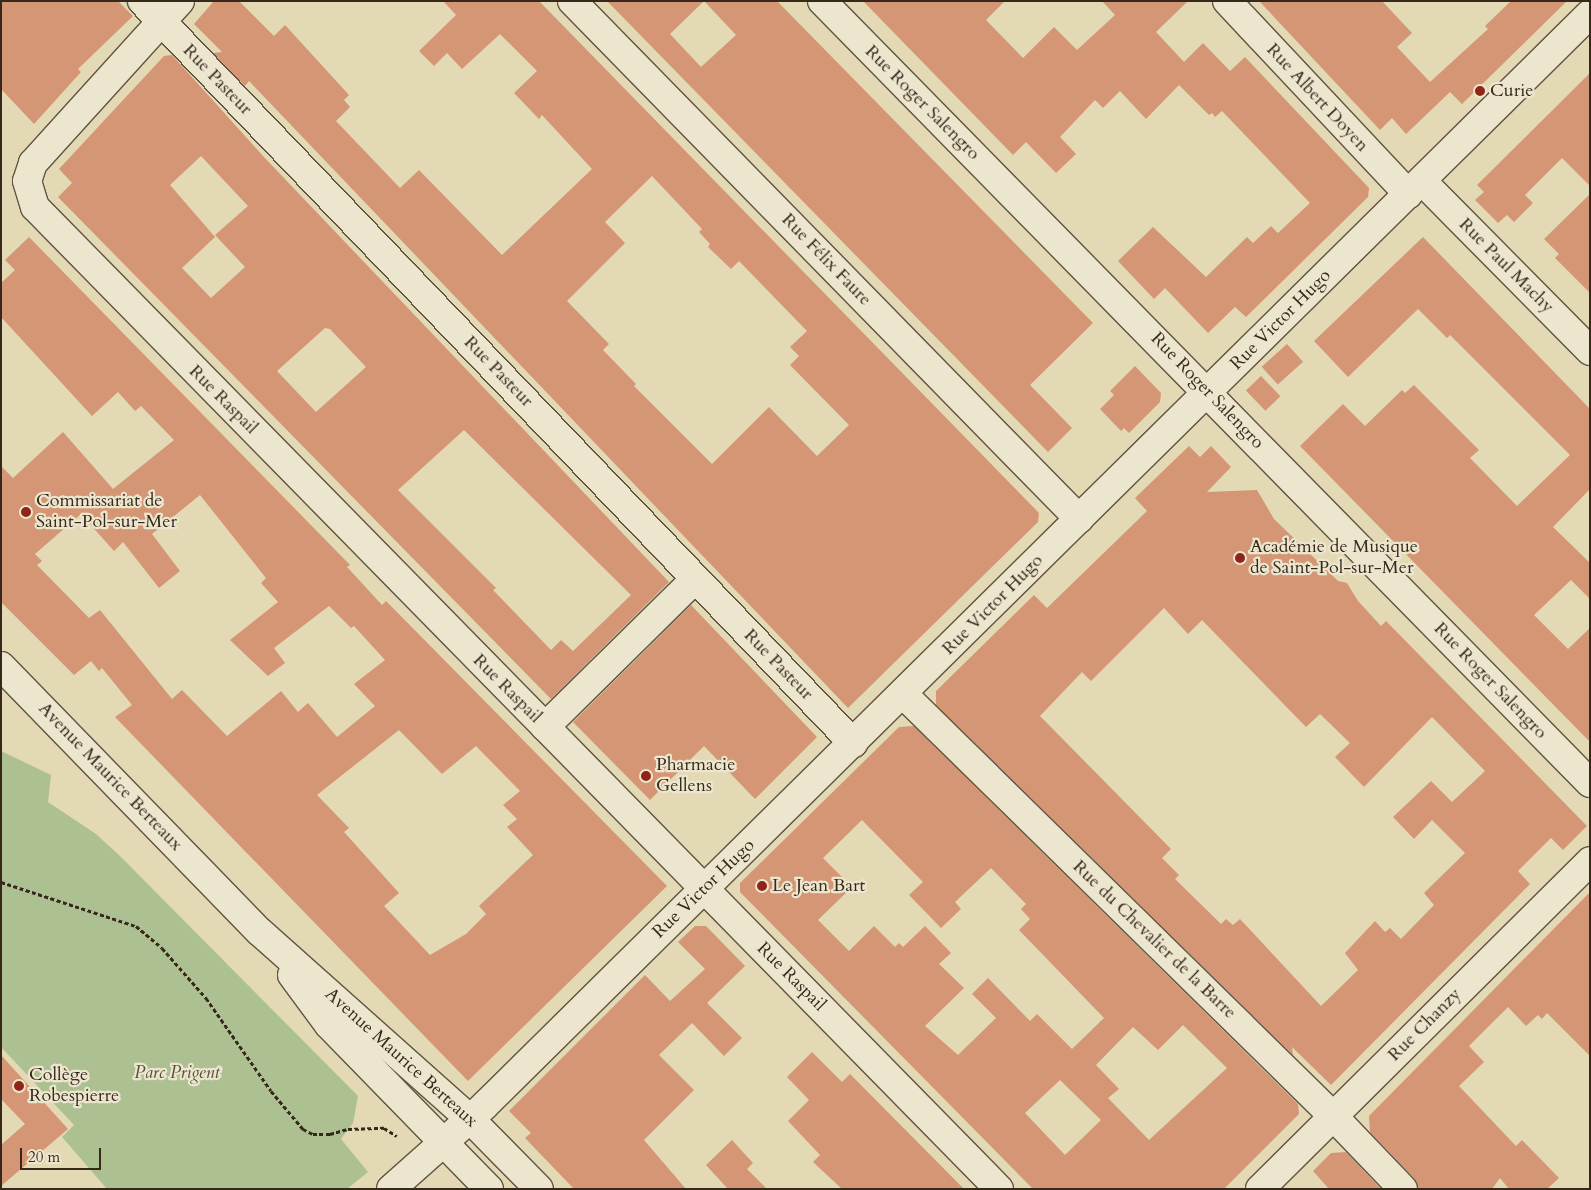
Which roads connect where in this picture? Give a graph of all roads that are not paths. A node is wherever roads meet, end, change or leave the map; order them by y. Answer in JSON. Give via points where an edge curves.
{"nodes":[{"id":1,"x":142,"y":1,"type":"edge"},
{"id":2,"x":180,"y":1,"type":"edge"},
{"id":3,"x":572,"y":1,"type":"edge"},
{"id":4,"x":822,"y":1,"type":"edge"},
{"id":5,"x":1227,"y":1,"type":"edge"},
{"id":6,"x":1590,"y":14,"type":"edge"},
{"id":7,"x":162,"y":21,"type":"junction"},
{"id":8,"x":1415,"y":187,"type":"junction"},
{"id":9,"x":1590,"y":351,"type":"edge"},
{"id":10,"x":1208,"y":392,"type":"junction"},
{"id":11,"x":1080,"y":519,"type":"junction"},
{"id":12,"x":695,"y":579,"type":"junction"},
{"id":13,"x":1,"y":666,"type":"edge"},
{"id":14,"x":903,"y":694,"type":"junction"},
{"id":15,"x":545,"y":727,"type":"junction"},
{"id":16,"x":853,"y":743,"type":"junction"},
{"id":17,"x":1590,"y":783,"type":"edge"},
{"id":18,"x":1590,"y":860,"type":"edge"},
{"id":19,"x":704,"y":889,"type":"junction"},
{"id":20,"x":260,"y":932,"type":"junction"},
{"id":21,"x":1333,"y":1116,"type":"junction"},
{"id":22,"x":457,"y":1132,"type":"junction"},
{"id":23,"x":390,"y":1189,"type":"edge"},
{"id":24,"x":489,"y":1189,"type":"edge"},
{"id":25,"x":505,"y":1189,"type":"edge"},
{"id":26,"x":539,"y":1189,"type":"edge"},
{"id":27,"x":999,"y":1189,"type":"edge"},
{"id":28,"x":1260,"y":1189,"type":"edge"},
{"id":29,"x":1403,"y":1189,"type":"edge"}],
"edges":[{"from":1,"to":7,"type":"street","name":"Rue Pasteur"},
{"from":2,"to":7,"type":"street"},
{"from":3,"to":11,"type":"street","name":"Rue Félix Faure"},
{"from":4,"to":10,"type":"street","name":"Rue Roger Salengro"},
{"from":5,"to":8,"type":"street","name":"Rue Albert Doyen"},
{"from":6,"to":8,"type":"street","name":"Rue Victor Hugo"},
{"from":7,"to":12,"type":"street","name":"Rue Pasteur"},
{"from":7,"to":15,"type":"street","name":"Rue Raspail","via":[[38,157],[27,181],[29,194],[43,218]]},
{"from":8,"to":9,"type":"street","name":"Rue Paul Machy"},
{"from":8,"to":10,"type":"street","name":"Rue Victor Hugo"},
{"from":10,"to":11,"type":"street","name":"Rue Victor Hugo"},
{"from":10,"to":17,"type":"street","name":"Rue Roger Salengro"},
{"from":11,"to":14,"type":"street","name":"Rue Victor Hugo"},
{"from":12,"to":15,"type":"street"},
{"from":12,"to":16,"type":"street","name":"Rue Pasteur"},
{"from":13,"to":20,"type":"street","name":"Avenue Maurice Berteaux"},
{"from":14,"to":16,"type":"street","name":"Rue Victor Hugo"},
{"from":14,"to":21,"type":"street","name":"Rue du Chevalier de la Barre"},
{"from":15,"to":19,"type":"street","name":"Rue Raspail"},
{"from":16,"to":19,"type":"street","name":"Rue Victor Hugo"},
{"from":18,"to":21,"type":"street","name":"Rue Chanzy"},
{"from":19,"to":22,"type":"street","name":"Rue Victor Hugo"},
{"from":19,"to":27,"type":"street","name":"Rue Raspail"},
{"from":20,"to":22,"type":"street","name":"Avenue Maurice Berteaux","via":[[417,1073]]},
{"from":20,"to":22,"type":"street","name":"Avenue Maurice Berteaux","via":[[330,1026]]},
{"from":21,"to":28,"type":"street","name":"Rue Chanzy"},
{"from":21,"to":29,"type":"street","name":"Rue du Chevalier de la Barre"},
{"from":22,"to":23,"type":"street","name":"Rue Victor Hugo"},
{"from":22,"to":24,"type":"street","name":"Avenue Maurice Berteaux"},
{"from":22,"to":25,"type":"street","via":[[472,1154]]},
{"from":22,"to":26,"type":"street","name":"Avenue Maurice Berteaux"}]}
